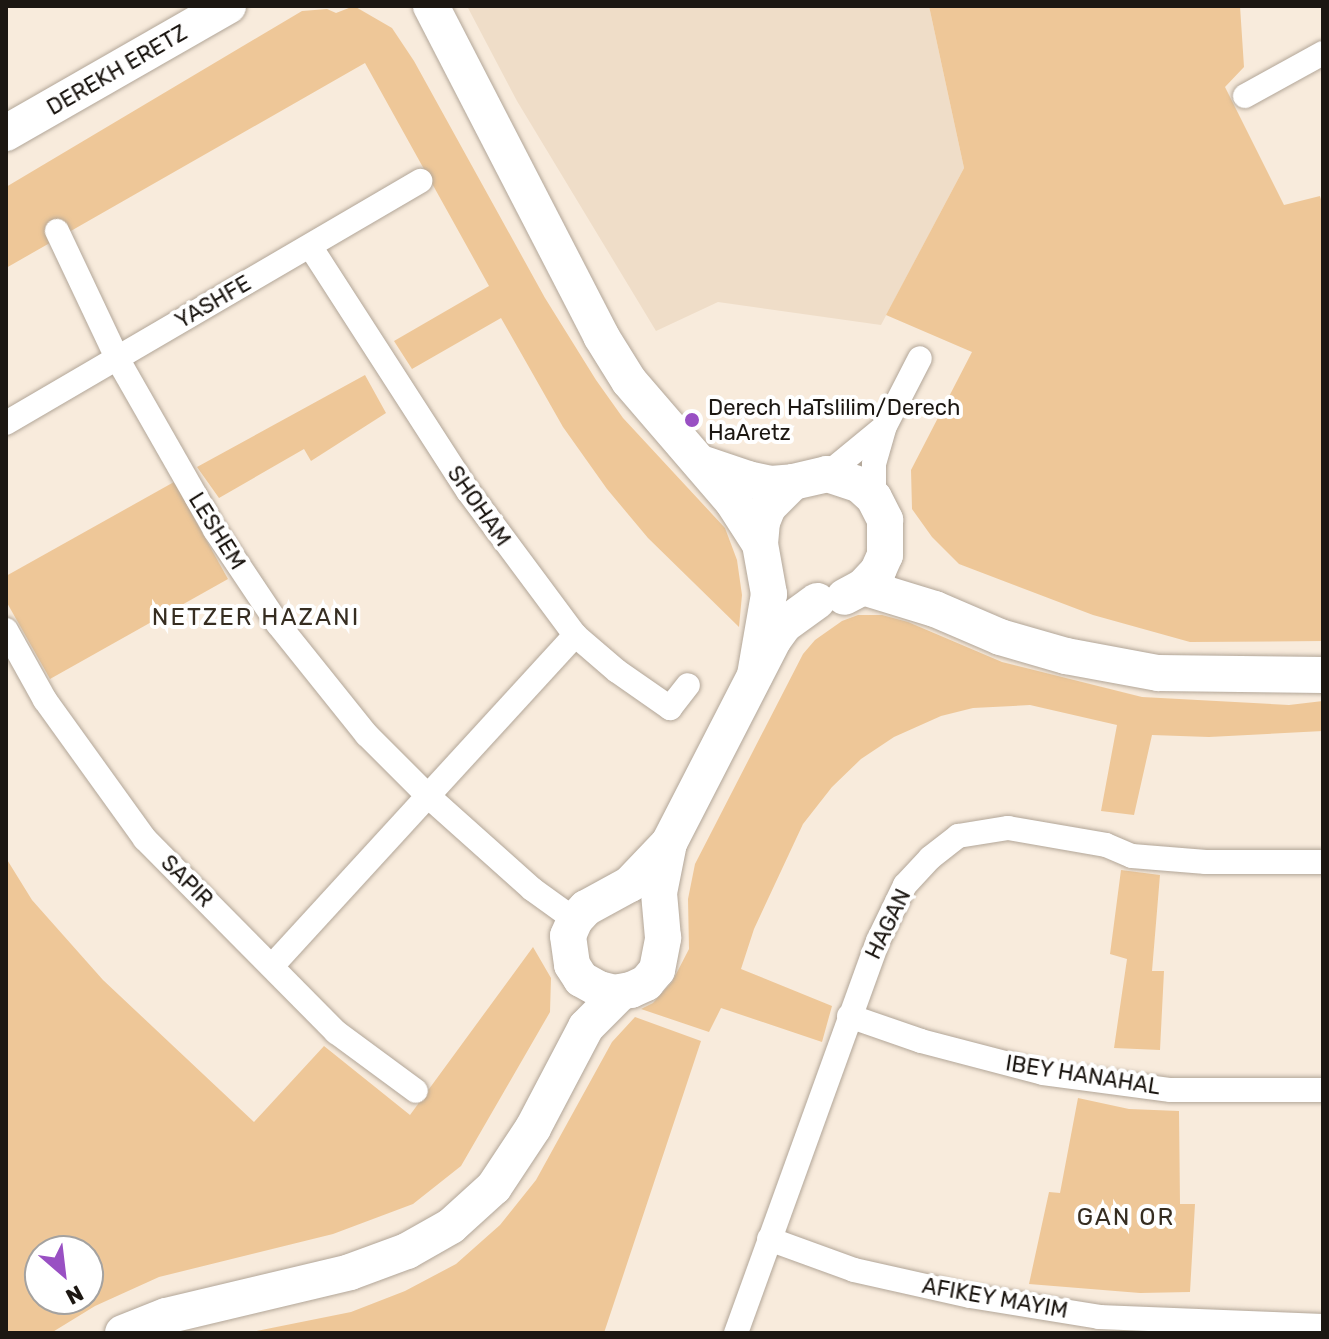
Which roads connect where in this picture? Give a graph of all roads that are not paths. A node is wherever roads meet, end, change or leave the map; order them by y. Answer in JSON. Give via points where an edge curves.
{"nodes":[{"id":1,"x":228,"y":6,"type":"edge"},
{"id":2,"x":431,"y":6,"type":"edge"},
{"id":3,"x":1323,"y":53,"type":"edge"},
{"id":4,"x":1245,"y":96,"type":"dead end"},
{"id":5,"x":6,"y":133,"type":"edge"},
{"id":6,"x":420,"y":181,"type":"dead end"},
{"id":7,"x":57,"y":231,"type":"dead end"},
{"id":8,"x":310,"y":246,"type":"junction"},
{"id":9,"x":117,"y":358,"type":"junction"},
{"id":10,"x":920,"y":358,"type":"dead end"},
{"id":11,"x":6,"y":423,"type":"edge"},
{"id":12,"x":885,"y":426,"type":"junction"},
{"id":13,"x":696,"y":461,"type":"junction"},
{"id":14,"x":810,"y":478,"type":"junction"},
{"id":15,"x":874,"y":498,"type":"junction"},
{"id":16,"x":762,"y":553,"type":"junction"},
{"id":17,"x":885,"y":555,"type":"junction"},
{"id":18,"x":863,"y":587,"type":"junction"},
{"id":19,"x":817,"y":601,"type":"junction"},
{"id":20,"x":935,"y":609,"type":"junction"},
{"id":21,"x":6,"y":630,"type":"edge"},
{"id":22,"x":575,"y":635,"type":"junction"},
{"id":23,"x":755,"y":675,"type":"junction"},
{"id":24,"x":1323,"y":675,"type":"edge"},
{"id":25,"x":688,"y":685,"type":"dead end"},
{"id":26,"x":428,"y":796,"type":"junction"},
{"id":27,"x":669,"y":843,"type":"junction"},
{"id":28,"x":1323,"y":862,"type":"edge"},
{"id":29,"x":607,"y":898,"type":"junction"},
{"id":30,"x":575,"y":920,"type":"junction"},
{"id":31,"x":663,"y":938,"type":"junction"},
{"id":32,"x":572,"y":965,"type":"junction"},
{"id":33,"x":272,"y":966,"type":"junction"},
{"id":34,"x":621,"y":992,"type":"junction"},
{"id":35,"x":849,"y":1016,"type":"junction"},
{"id":36,"x":574,"y":1045,"type":"junction"},
{"id":37,"x":1323,"y":1090,"type":"edge"},
{"id":38,"x":416,"y":1091,"type":"dead end"},
{"id":39,"x":769,"y":1239,"type":"junction"},
{"id":40,"x":1323,"y":1326,"type":"edge"},
{"id":41,"x":123,"y":1333,"type":"edge"},
{"id":42,"x":736,"y":1333,"type":"edge"}],
"edges":[{"from":1,"to":5,"type":"street","name":"DEREKH ERETZ"},
{"from":2,"to":13,"type":"street","via":[[601,336],[629,381]]},
{"from":3,"to":4,"type":"street"},
{"from":6,"to":8,"type":"street","name":"YASHFE"},
{"from":7,"to":9,"type":"street","name":"LESHEM"},
{"from":8,"to":9,"type":"street","name":"YASHFE"},
{"from":8,"to":22,"type":"street","name":"SHOHAM","via":[[468,491]]},
{"from":9,"to":11,"type":"street","name":"YASHFE"},
{"from":9,"to":26,"type":"street","name":"LESHEM","via":[[215,530],[278,624],[367,735]]},
{"from":10,"to":12,"type":"street"},
{"from":12,"to":14,"type":"street"},
{"from":12,"to":15,"type":"street","via":[[874,464]]},
{"from":13,"to":14,"type":"street","via":[[771,484]]},
{"from":13,"to":16,"type":"street","via":[[750,523]]},
{"from":14,"to":15,"type":"street","via":[[860,485]]},
{"from":14,"to":16,"type":"street","via":[[768,507],[762,522]]},
{"from":15,"to":17,"type":"street","via":[[885,520]]},
{"from":16,"to":19,"type":"street","via":[[784,588]]},
{"from":16,"to":23,"type":"street","via":[[767,615]]},
{"from":17,"to":18,"type":"street"},
{"from":17,"to":20,"type":"street"},
{"from":18,"to":19,"type":"street","via":[[833,601]]},
{"from":18,"to":20,"type":"street"},
{"from":19,"to":23,"type":"street","via":[[784,625]]},
{"from":20,"to":24,"type":"street","via":[[1066,656],[1158,673]]},
{"from":21,"to":33,"type":"street","name":"SAPIR","via":[[45,700],[145,839]]},
{"from":22,"to":25,"type":"street","name":"SHOHAM","via":[[670,708]]},
{"from":22,"to":26,"type":"street"},
{"from":23,"to":27,"type":"street"},
{"from":26,"to":30,"type":"street","name":"LESHEM","via":[[532,889]]},
{"from":26,"to":33,"type":"street"},
{"from":27,"to":29,"type":"street","via":[[630,884]]},
{"from":27,"to":31,"type":"street","via":[[659,893]]},
{"from":28,"to":35,"type":"street","name":"HAGAN","via":[[1132,856],[1106,845],[1008,828],[958,836],[905,885]]},
{"from":29,"to":30,"type":"street"},
{"from":29,"to":31,"type":"street","via":[[633,900],[647,909]]},
{"from":30,"to":32,"type":"street","via":[[568,936]]},
{"from":31,"to":34,"type":"street","via":[[657,970],[646,983]]},
{"from":32,"to":34,"type":"street","via":[[581,979],[599,989]]},
{"from":32,"to":36,"type":"street","via":[[577,997]]},
{"from":33,"to":38,"type":"street","name":"SAPIR","via":[[336,1032]]},
{"from":34,"to":36,"type":"street","via":[[602,1007]]},
{"from":35,"to":37,"type":"street","name":"IBEY HANAHAL","via":[[1043,1073],[1171,1090]]},
{"from":35,"to":39,"type":"street","name":"HAGAN"},
{"from":36,"to":41,"type":"street","via":[[516,1157],[494,1187],[451,1226],[407,1251],[350,1272],[166,1316]]},
{"from":39,"to":40,"type":"street","name":"AFIKEY MAYIM","via":[[854,1270],[1085,1315]]},
{"from":39,"to":42,"type":"street","name":"HAGAN"}]}
